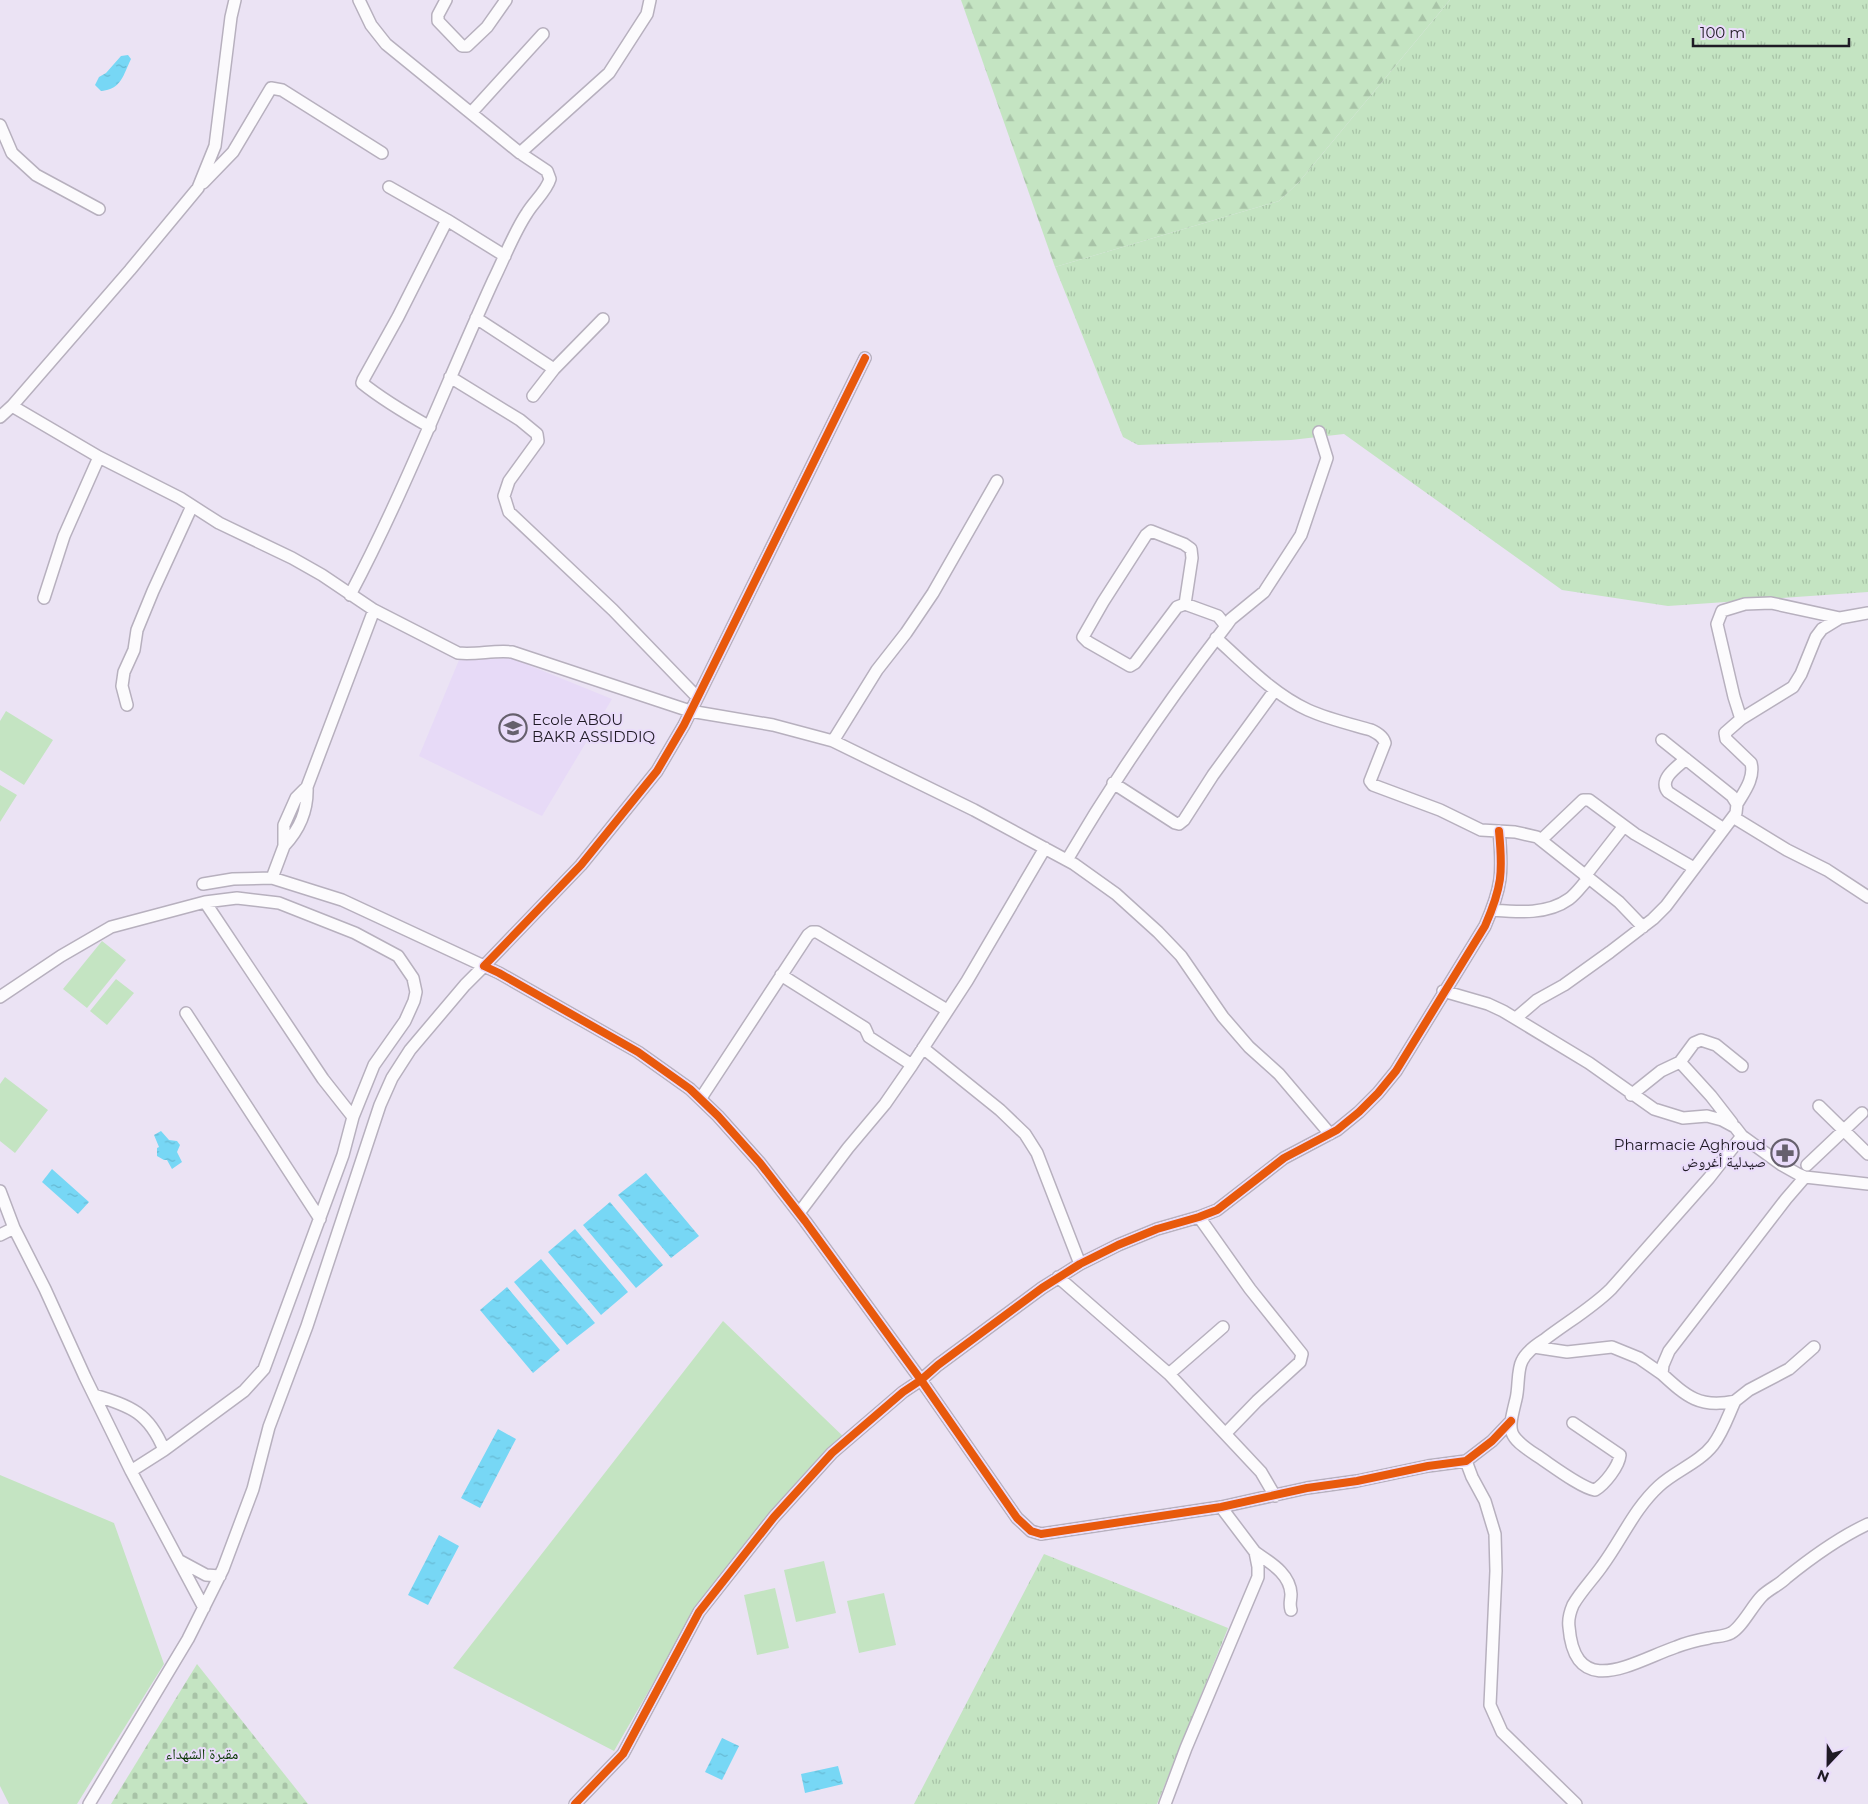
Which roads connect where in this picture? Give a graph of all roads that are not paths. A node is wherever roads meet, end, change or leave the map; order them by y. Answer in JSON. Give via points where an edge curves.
{"nodes":[{"id":1,"x":235,"y":0,"type":"edge"},
{"id":2,"x":359,"y":0,"type":"edge"},
{"id":3,"x":446,"y":0,"type":"edge"},
{"id":4,"x":506,"y":0,"type":"edge"},
{"id":5,"x":650,"y":0,"type":"edge"},
{"id":6,"x":544,"y":34,"type":"dead end"},
{"id":7,"x":471,"y":113,"type":"junction"},
{"id":8,"x":0,"y":126,"type":"edge"},
{"id":9,"x":382,"y":153,"type":"dead end"},
{"id":10,"x":520,"y":153,"type":"junction"},
{"id":11,"x":389,"y":187,"type":"dead end"},
{"id":12,"x":198,"y":188,"type":"junction"},
{"id":13,"x":99,"y":209,"type":"dead end"},
{"id":14,"x":447,"y":220,"type":"junction"},
{"id":15,"x":505,"y":256,"type":"junction"},
{"id":16,"x":476,"y":318,"type":"junction"},
{"id":17,"x":603,"y":319,"type":"dead end"},
{"id":18,"x":864,"y":358,"type":"dead end"},
{"id":19,"x":554,"y":370,"type":"junction"},
{"id":20,"x":450,"y":377,"type":"junction"},
{"id":21,"x":533,"y":396,"type":"dead end"},
{"id":22,"x":12,"y":406,"type":"junction"},
{"id":23,"x":0,"y":417,"type":"edge"},
{"id":24,"x":430,"y":427,"type":"junction"},
{"id":25,"x":1319,"y":432,"type":"dead end"},
{"id":26,"x":99,"y":457,"type":"junction"},
{"id":27,"x":997,"y":481,"type":"dead end"},
{"id":28,"x":192,"y":506,"type":"junction"},
{"id":29,"x":350,"y":595,"type":"junction"},
{"id":30,"x":44,"y":598,"type":"dead end"},
{"id":31,"x":1184,"y":604,"type":"junction"},
{"id":32,"x":374,"y":610,"type":"junction"},
{"id":33,"x":1868,"y":613,"type":"edge"},
{"id":34,"x":1840,"y":618,"type":"junction"},
{"id":35,"x":1226,"y":626,"type":"junction"},
{"id":36,"x":1216,"y":638,"type":"junction"},
{"id":37,"x":1275,"y":690,"type":"junction"},
{"id":38,"x":697,"y":697,"type":"junction"},
{"id":39,"x":127,"y":705,"type":"dead end"},
{"id":40,"x":690,"y":711,"type":"junction"},
{"id":41,"x":1741,"y":719,"type":"junction"},
{"id":42,"x":1662,"y":740,"type":"dead end"},
{"id":43,"x":833,"y":741,"type":"junction"},
{"id":44,"x":1686,"y":759,"type":"junction"},
{"id":45,"x":1113,"y":783,"type":"junction"},
{"id":46,"x":1737,"y":804,"type":"junction"},
{"id":47,"x":1734,"y":817,"type":"junction"},
{"id":48,"x":1624,"y":826,"type":"junction"},
{"id":49,"x":1724,"y":828,"type":"junction"},
{"id":50,"x":1499,"y":831,"type":"junction"},
{"id":51,"x":1541,"y":840,"type":"junction"},
{"id":52,"x":1045,"y":848,"type":"junction"},
{"id":53,"x":1067,"y":860,"type":"junction"},
{"id":54,"x":1694,"y":868,"type":"junction"},
{"id":55,"x":1586,"y":877,"type":"junction"},
{"id":56,"x":272,"y":878,"type":"junction"},
{"id":57,"x":203,"y":884,"type":"dead end"},
{"id":58,"x":1868,"y":897,"type":"edge"},
{"id":59,"x":205,"y":902,"type":"junction"},
{"id":60,"x":1492,"y":910,"type":"junction"},
{"id":61,"x":1643,"y":927,"type":"junction"},
{"id":62,"x":484,"y":966,"type":"junction"},
{"id":63,"x":781,"y":975,"type":"junction"},
{"id":64,"x":1443,"y":991,"type":"junction"},
{"id":65,"x":0,"y":997,"type":"edge"},
{"id":66,"x":947,"y":1010,"type":"junction"},
{"id":67,"x":186,"y":1013,"type":"dead end"},
{"id":68,"x":1516,"y":1018,"type":"junction"},
{"id":69,"x":923,"y":1048,"type":"junction"},
{"id":70,"x":1680,"y":1062,"type":"junction"},
{"id":71,"x":912,"y":1065,"type":"junction"},
{"id":72,"x":1742,"y":1066,"type":"dead end"},
{"id":73,"x":1632,"y":1094,"type":"junction"},
{"id":74,"x":701,"y":1098,"type":"junction"},
{"id":75,"x":1819,"y":1106,"type":"dead end"},
{"id":76,"x":1862,"y":1113,"type":"dead end"},
{"id":77,"x":353,"y":1118,"type":"junction"},
{"id":78,"x":1843,"y":1130,"type":"junction"},
{"id":79,"x":1738,"y":1131,"type":"junction"},
{"id":80,"x":1330,"y":1134,"type":"junction"},
{"id":81,"x":1866,"y":1150,"type":"edge"},
{"id":82,"x":1807,"y":1164,"type":"dead end"},
{"id":83,"x":1805,"y":1177,"type":"junction"},
{"id":84,"x":1868,"y":1184,"type":"edge"},
{"id":85,"x":0,"y":1191,"type":"edge"},
{"id":86,"x":798,"y":1213,"type":"junction"},
{"id":87,"x":1199,"y":1217,"type":"junction"},
{"id":88,"x":320,"y":1219,"type":"junction"},
{"id":89,"x":14,"y":1228,"type":"junction"},
{"id":90,"x":0,"y":1235,"type":"edge"},
{"id":91,"x":1080,"y":1264,"type":"junction"},
{"id":92,"x":1058,"y":1277,"type":"junction"},
{"id":93,"x":1223,"y":1327,"type":"dead end"},
{"id":94,"x":1534,"y":1347,"type":"junction"},
{"id":95,"x":1814,"y":1347,"type":"dead end"},
{"id":96,"x":1168,"y":1374,"type":"junction"},
{"id":97,"x":1662,"y":1374,"type":"junction"},
{"id":98,"x":921,"y":1380,"type":"junction"},
{"id":99,"x":94,"y":1395,"type":"junction"},
{"id":100,"x":1735,"y":1401,"type":"junction"},
{"id":101,"x":1511,"y":1420,"type":"junction"},
{"id":102,"x":1573,"y":1423,"type":"dead end"},
{"id":103,"x":1226,"y":1433,"type":"junction"},
{"id":104,"x":164,"y":1450,"type":"junction"},
{"id":105,"x":1466,"y":1461,"type":"junction"},
{"id":106,"x":131,"y":1471,"type":"junction"},
{"id":107,"x":1275,"y":1496,"type":"junction"},
{"id":108,"x":1221,"y":1506,"type":"junction"},
{"id":109,"x":1868,"y":1524,"type":"edge"},
{"id":110,"x":1255,"y":1552,"type":"junction"},
{"id":111,"x":179,"y":1561,"type":"junction"},
{"id":112,"x":220,"y":1576,"type":"junction"},
{"id":113,"x":204,"y":1608,"type":"junction"},
{"id":114,"x":1291,"y":1610,"type":"dead end"},
{"id":115,"x":89,"y":1804,"type":"edge"},
{"id":116,"x":575,"y":1804,"type":"edge"},
{"id":117,"x":1166,"y":1804,"type":"edge"},
{"id":118,"x":1576,"y":1804,"type":"edge"}],
"edges":[{"from":1,"to":12,"type":"street","via":[[215,146]]},
{"from":2,"to":7,"type":"street","via":[[371,25],[386,44]]},
{"from":3,"to":4,"type":"street","via":[[438,21],[462,46],[467,46],[487,27]]},
{"from":5,"to":10,"type":"street","via":[[647,14],[608,73]]},
{"from":6,"to":7,"type":"street"},
{"from":7,"to":10,"type":"street"},
{"from":8,"to":13,"type":"street","via":[[12,153],[36,175]]},
{"from":9,"to":12,"type":"street","via":[[282,90],[271,88],[233,152]]},
{"from":10,"to":15,"type":"street","via":[[546,171],[550,179],[526,214]]},
{"from":11,"to":14,"type":"street"},
{"from":12,"to":22,"type":"street"},
{"from":14,"to":15,"type":"street"},
{"from":14,"to":24,"type":"street","via":[[362,384]]},
{"from":15,"to":16,"type":"street"},
{"from":16,"to":19,"type":"street"},
{"from":16,"to":20,"type":"street"},
{"from":17,"to":19,"type":"street"},
{"from":18,"to":38,"type":"street"},
{"from":19,"to":21,"type":"street"},
{"from":20,"to":24,"type":"street"},
{"from":20,"to":38,"type":"street","via":[[537,434],[538,441],[509,480],[504,496],[509,512],[613,610]]},
{"from":22,"to":23,"type":"street"},
{"from":22,"to":26,"type":"street"},
{"from":24,"to":29,"type":"street"},
{"from":25,"to":35,"type":"street","via":[[1327,458],[1301,535],[1264,592]]},
{"from":26,"to":28,"type":"street"},
{"from":26,"to":30,"type":"street","via":[[64,536]]},
{"from":27,"to":43,"type":"street","via":[[933,593],[877,670]]},
{"from":28,"to":29,"type":"street","via":[[219,523],[292,558]]},
{"from":28,"to":39,"type":"street","via":[[137,630],[122,686]]},
{"from":29,"to":32,"type":"street"},
{"from":31,"to":31,"type":"street","via":[[1176,607],[1130,666],[1083,637],[1146,534],[1151,531],[1191,549]]},
{"from":31,"to":35,"type":"street","via":[[1218,616]]},
{"from":32,"to":40,"type":"street","via":[[458,653],[512,652]]},
{"from":32,"to":56,"type":"street","via":[[307,787],[296,798],[284,825],[284,846]]},
{"from":33,"to":34,"type":"street"},
{"from":34,"to":41,"type":"street","via":[[1822,628],[1793,687]]},
{"from":34,"to":41,"type":"street","via":[[1771,603],[1745,604],[1722,611],[1718,624]]},
{"from":35,"to":36,"type":"street"},
{"from":36,"to":37,"type":"street"},
{"from":36,"to":45,"type":"street"},
{"from":37,"to":45,"type":"street","via":[[1179,824]]},
{"from":37,"to":50,"type":"street","via":[[1309,711],[1380,735],[1385,743],[1370,781],[1373,785],[1440,810],[1481,830]]},
{"from":38,"to":40,"type":"street"},
{"from":40,"to":43,"type":"street","via":[[773,725]]},
{"from":40,"to":62,"type":"street","via":[[657,771],[581,865]]},
{"from":41,"to":46,"type":"street","via":[[1725,733],[1752,768],[1751,779]]},
{"from":42,"to":44,"type":"street"},
{"from":43,"to":52,"type":"street"},
{"from":44,"to":46,"type":"street","via":[[1732,796]]},
{"from":44,"to":49,"type":"street","via":[[1667,777],[1666,789]]},
{"from":45,"to":53,"type":"street"},
{"from":46,"to":47,"type":"street"},
{"from":47,"to":49,"type":"street"},
{"from":47,"to":58,"type":"street"},
{"from":48,"to":51,"type":"street","via":[[1589,800],[1584,800]]},
{"from":48,"to":54,"type":"street"},
{"from":48,"to":55,"type":"street"},
{"from":49,"to":54,"type":"street"},
{"from":50,"to":51,"type":"street","via":[[1527,834]]},
{"from":50,"to":60,"type":"street","via":[[1501,881]]},
{"from":51,"to":55,"type":"street"},
{"from":52,"to":53,"type":"street"},
{"from":52,"to":66,"type":"street"},
{"from":53,"to":80,"type":"street","via":[[1116,894],[1158,932],[1181,956],[1223,1017]]},
{"from":54,"to":61,"type":"street","via":[[1666,906]]},
{"from":55,"to":60,"type":"street","via":[[1571,899],[1558,906],[1522,912]]},
{"from":55,"to":61,"type":"street","via":[[1619,902]]},
{"from":56,"to":57,"type":"street"},
{"from":56,"to":62,"type":"street","via":[[342,900]]},
{"from":59,"to":65,"type":"street","via":[[110,927]]},
{"from":59,"to":77,"type":"street"},
{"from":59,"to":77,"type":"street","via":[[237,898],[279,903],[355,933],[398,956],[413,978],[414,1001],[406,1021],[374,1065]]},
{"from":60,"to":64,"type":"street"},
{"from":61,"to":68,"type":"street"},
{"from":62,"to":74,"type":"street","via":[[638,1052]]},
{"from":62,"to":112,"type":"street","via":[[410,1050],[380,1105],[270,1427],[253,1489]]},
{"from":63,"to":66,"type":"street","via":[[808,935],[817,932]]},
{"from":63,"to":71,"type":"street","via":[[865,1028],[869,1036]]},
{"from":63,"to":74,"type":"street"},
{"from":64,"to":68,"type":"street","via":[[1488,1004]]},
{"from":64,"to":80,"type":"street","via":[[1396,1071],[1359,1112]]},
{"from":66,"to":69,"type":"street"},
{"from":67,"to":88,"type":"street"},
{"from":68,"to":73,"type":"street"},
{"from":69,"to":71,"type":"street"},
{"from":69,"to":91,"type":"street","via":[[1025,1134],[1037,1153]]},
{"from":70,"to":72,"type":"street","via":[[1694,1043],[1701,1040],[1716,1045]]},
{"from":70,"to":73,"type":"street","via":[[1661,1071]]},
{"from":70,"to":79,"type":"street"},
{"from":71,"to":86,"type":"street"},
{"from":73,"to":79,"type":"street","via":[[1654,1109],[1674,1117],[1712,1117]]},
{"from":74,"to":86,"type":"street","via":[[760,1163]]},
{"from":75,"to":78,"type":"street"},
{"from":76,"to":78,"type":"street"},
{"from":77,"to":88,"type":"street"},
{"from":78,"to":81,"type":"street"},
{"from":78,"to":82,"type":"street"},
{"from":79,"to":83,"type":"street","via":[[1782,1166]]},
{"from":79,"to":94,"type":"street","via":[[1709,1178],[1605,1294]]},
{"from":80,"to":87,"type":"street","via":[[1284,1158],[1217,1210]]},
{"from":83,"to":84,"type":"street"},
{"from":83,"to":97,"type":"street","via":[[1679,1336],[1669,1350]]},
{"from":85,"to":89,"type":"street"},
{"from":86,"to":98,"type":"street"},
{"from":87,"to":91,"type":"street","via":[[1157,1229]]},
{"from":87,"to":103,"type":"street","via":[[1250,1289],[1302,1354],[1300,1362]]},
{"from":88,"to":104,"type":"street","via":[[264,1369],[244,1391]]},
{"from":89,"to":90,"type":"street"},
{"from":89,"to":99,"type":"street"},
{"from":91,"to":92,"type":"street"},
{"from":92,"to":96,"type":"street"},
{"from":92,"to":98,"type":"street"},
{"from":93,"to":96,"type":"street"},
{"from":94,"to":97,"type":"street","via":[[1567,1352],[1612,1347],[1638,1358]]},
{"from":94,"to":101,"type":"street","via":[[1522,1361]]},
{"from":95,"to":100,"type":"street","via":[[1789,1369]]},
{"from":96,"to":103,"type":"street"},
{"from":97,"to":100,"type":"street","via":[[1685,1395],[1718,1405]]},
{"from":98,"to":108,"type":"street","via":[[1017,1518],[1031,1531],[1041,1534]]},
{"from":98,"to":116,"type":"street","via":[[832,1452],[735,1564],[687,1632],[623,1754]]},
{"from":99,"to":104,"type":"street","via":[[125,1406],[149,1422]]},
{"from":99,"to":106,"type":"street"},
{"from":100,"to":109,"type":"street","via":[[1711,1447],[1672,1474],[1637,1509],[1572,1607],[1568,1621],[1570,1640],[1575,1655],[1583,1664],[1604,1672],[1621,1669],[1676,1647],[1733,1632],[1765,1594],[1828,1546]]},
{"from":101,"to":102,"type":"street","via":[[1510,1430],[1516,1440],[1586,1488],[1595,1490],[1619,1462],[1620,1455]]},
{"from":101,"to":105,"type":"street","via":[[1492,1441]]},
{"from":103,"to":107,"type":"street","via":[[1261,1472]]},
{"from":104,"to":106,"type":"street"},
{"from":105,"to":107,"type":"street"},
{"from":105,"to":118,"type":"street","via":[[1485,1501],[1495,1534],[1490,1705],[1502,1732]]},
{"from":106,"to":111,"type":"street"},
{"from":107,"to":108,"type":"street"},
{"from":108,"to":110,"type":"street"},
{"from":110,"to":114,"type":"street","via":[[1285,1577],[1291,1594]]},
{"from":110,"to":117,"type":"street","via":[[1258,1577]]},
{"from":111,"to":112,"type":"street","via":[[206,1575]]},
{"from":111,"to":113,"type":"street"},
{"from":112,"to":113,"type":"street"},
{"from":113,"to":115,"type":"street"}]}
